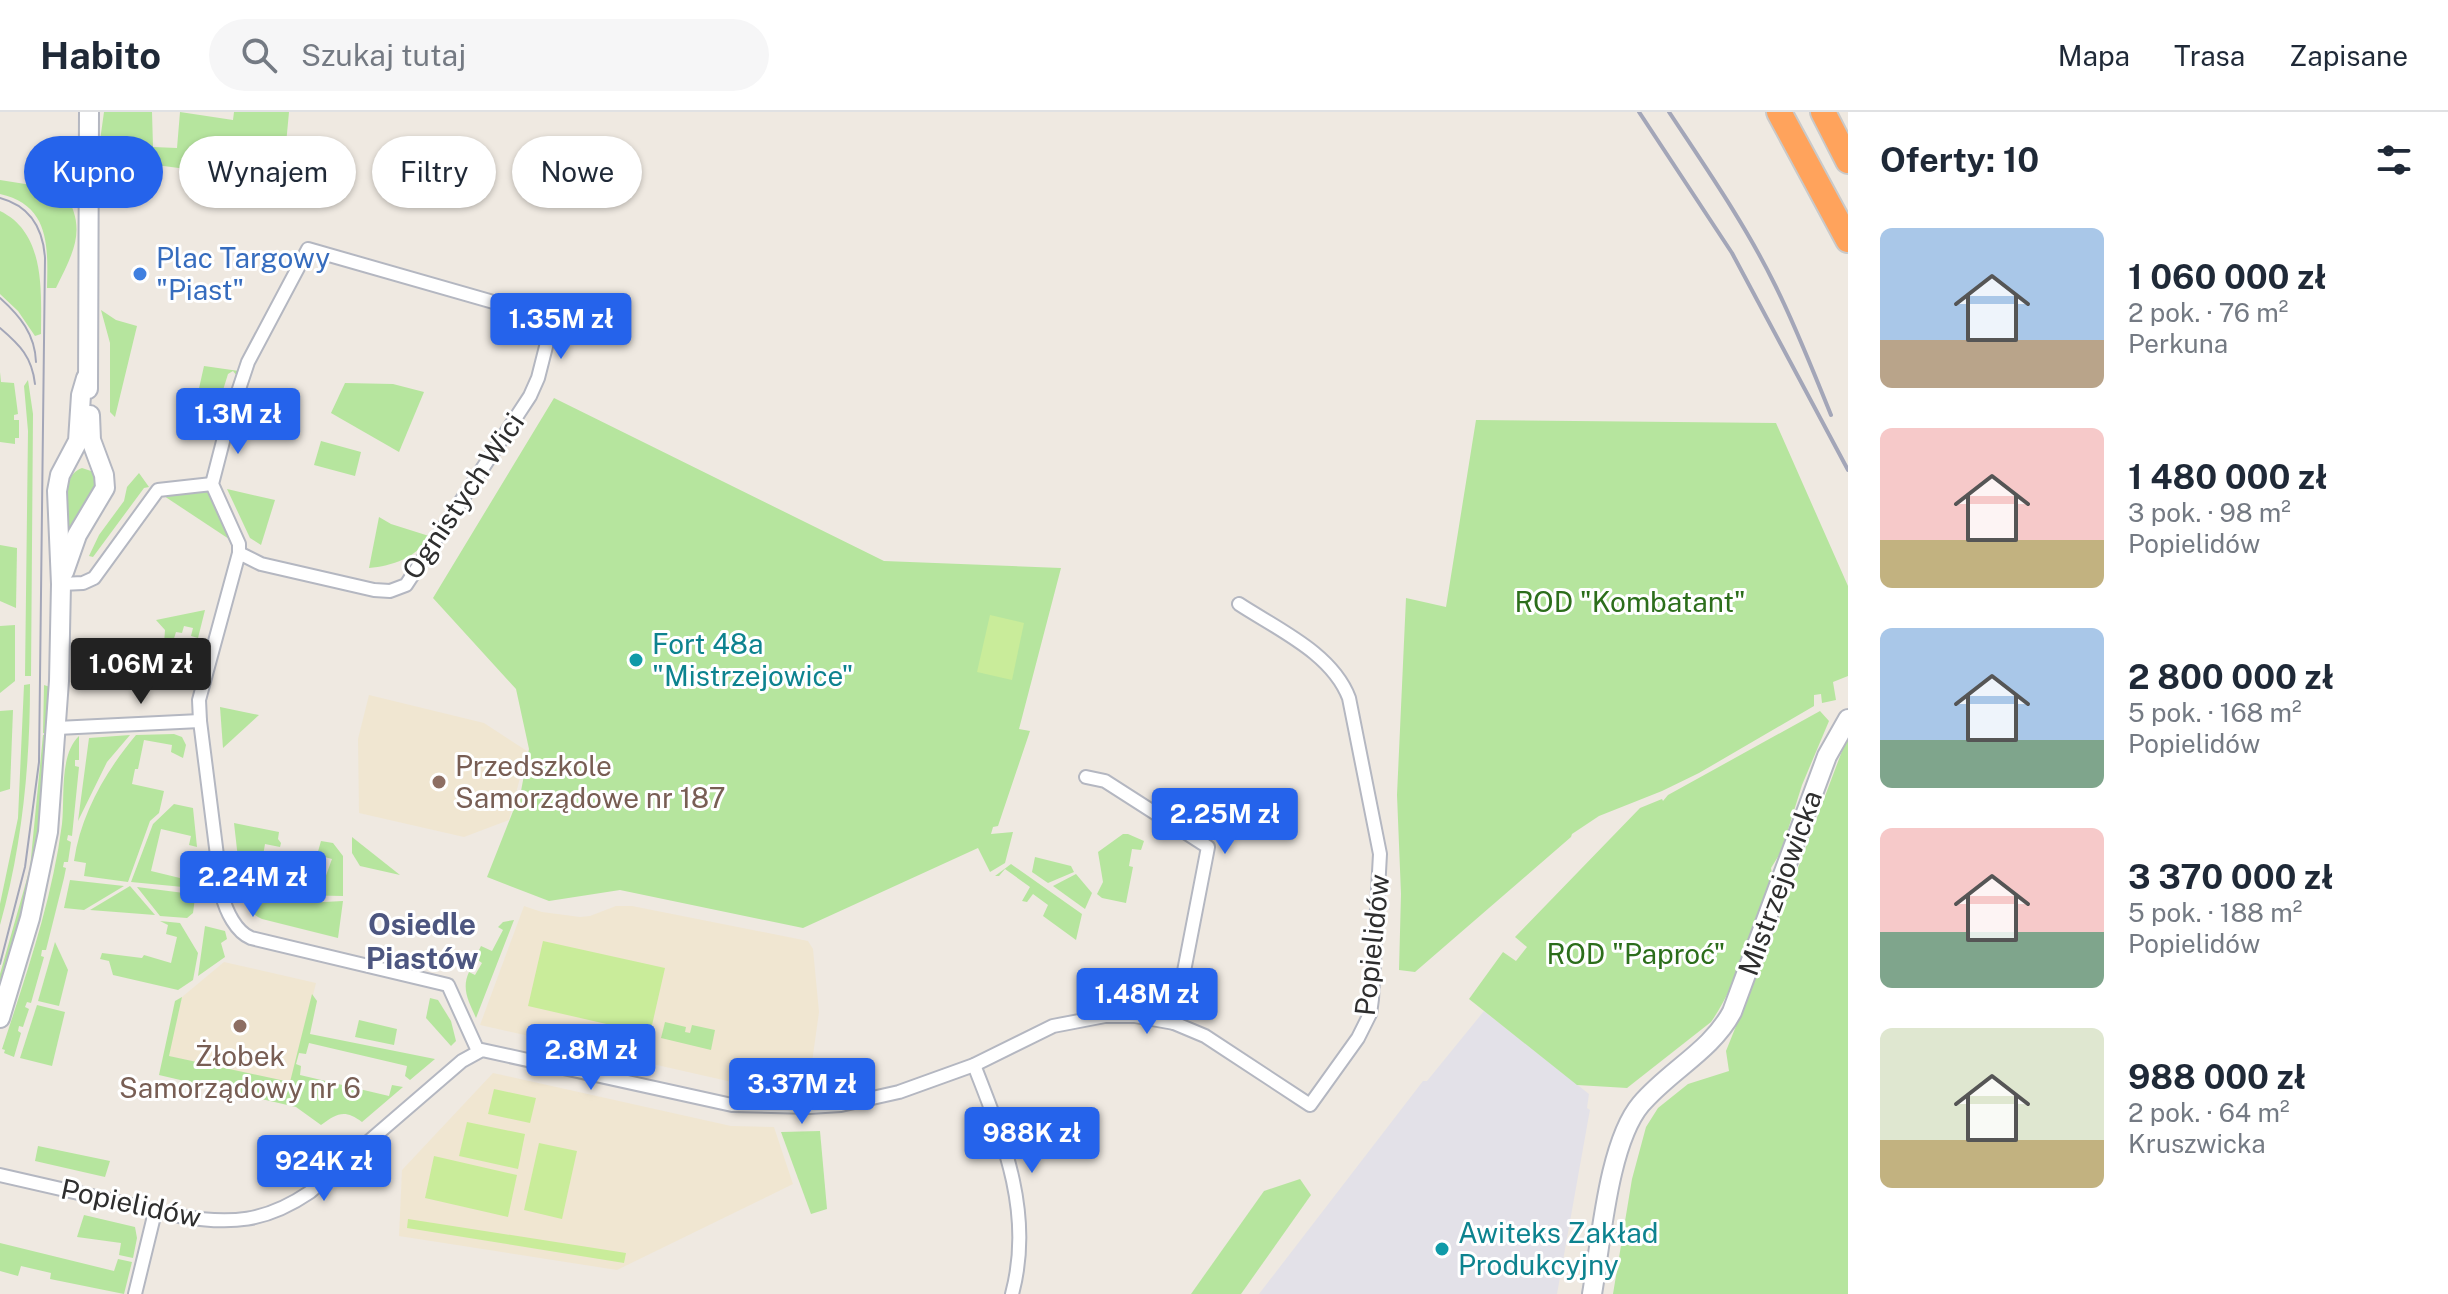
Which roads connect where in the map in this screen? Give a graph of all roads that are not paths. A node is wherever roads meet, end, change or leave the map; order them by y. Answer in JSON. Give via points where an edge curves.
{"nodes":[{"id":1,"x":89,"y":112,"type":"edge"},
{"id":2,"x":1779,"y":112,"type":"edge"},
{"id":3,"x":1823,"y":112,"type":"edge"},
{"id":4,"x":1848,"y":161,"type":"edge"},
{"id":5,"x":1848,"y":240,"type":"edge"},
{"id":6,"x":86,"y":378,"type":"junction"},
{"id":7,"x":62,"y":472,"type":"junction"},
{"id":8,"x":103,"y":472,"type":"junction"},
{"id":9,"x":212,"y":484,"type":"junction"},
{"id":10,"x":57,"y":533,"type":"junction"},
{"id":11,"x":77,"y":535,"type":"junction"},
{"id":12,"x":239,"y":549,"type":"junction"},
{"id":13,"x":61,"y":584,"type":"junction"},
{"id":14,"x":1239,"y":604,"type":"dead end"},
{"id":15,"x":1848,"y":719,"type":"edge"},
{"id":16,"x":200,"y":721,"type":"junction"},
{"id":17,"x":57,"y":728,"type":"junction"},
{"id":18,"x":1086,"y":777,"type":"dead end"},
{"id":19,"x":0,"y":1018,"type":"edge"},
{"id":20,"x":1174,"y":1023,"type":"junction"},
{"id":21,"x":478,"y":1051,"type":"junction"},
{"id":22,"x":974,"y":1065,"type":"junction"},
{"id":23,"x":0,"y":1175,"type":"edge"},
{"id":24,"x":155,"y":1212,"type":"junction"},
{"id":25,"x":135,"y":1294,"type":"edge"},
{"id":26,"x":1012,"y":1294,"type":"edge"},
{"id":27,"x":1592,"y":1294,"type":"edge"}],
"edges":[{"from":1,"to":6,"type":"street"},
{"from":2,"to":5,"type":"highway"},
{"from":3,"to":4,"type":"highway"},
{"from":6,"to":7,"type":"street","via":[[78,441]]},
{"from":6,"to":8,"type":"street","via":[[91,440]]},
{"from":7,"to":8,"type":"street","via":[[85,461]]},
{"from":7,"to":10,"type":"street"},
{"from":8,"to":11,"type":"street","via":[[104,491]]},
{"from":9,"to":12,"type":"street"},
{"from":9,"to":12,"type":"street","name":"Ognistych Wici","via":[[248,362],[308,249],[553,319],[530,396],[406,585],[374,590],[261,564]]},
{"from":9,"to":13,"type":"street","via":[[158,490],[94,578]]},
{"from":10,"to":11,"type":"street","via":[[69,539]]},
{"from":10,"to":13,"type":"street"},
{"from":11,"to":13,"type":"street"},
{"from":12,"to":16,"type":"street","via":[[199,700]]},
{"from":13,"to":17,"type":"street"},
{"from":14,"to":20,"type":"street","name":"Popielidów","via":[[1325,663],[1349,698],[1380,854],[1370,1014],[1310,1105],[1235,1054]]},
{"from":15,"to":27,"type":"street","name":"Mistrzejowicka","via":[[1827,756],[1728,1019],[1709,1044],[1642,1103],[1625,1132]]},
{"from":16,"to":17,"type":"street"},
{"from":16,"to":21,"type":"street","via":[[222,895],[242,934],[448,985]]},
{"from":17,"to":19,"type":"street","via":[[43,861]]},
{"from":18,"to":20,"type":"street","via":[[1105,781],[1208,847]]},
{"from":20,"to":22,"type":"street","name":"Popielidów","via":[[1135,1016],[1079,1020],[1027,1037]]},
{"from":21,"to":22,"type":"street","name":"Popielidów","via":[[753,1108],[864,1101]]},
{"from":21,"to":24,"type":"street","name":"Popielidów","via":[[332,1174],[272,1214],[228,1221]]},
{"from":22,"to":26,"type":"street","via":[[1006,1147],[1018,1195],[1021,1243]]},
{"from":23,"to":24,"type":"street","name":"Popielidów"},
{"from":24,"to":25,"type":"street"}]}
